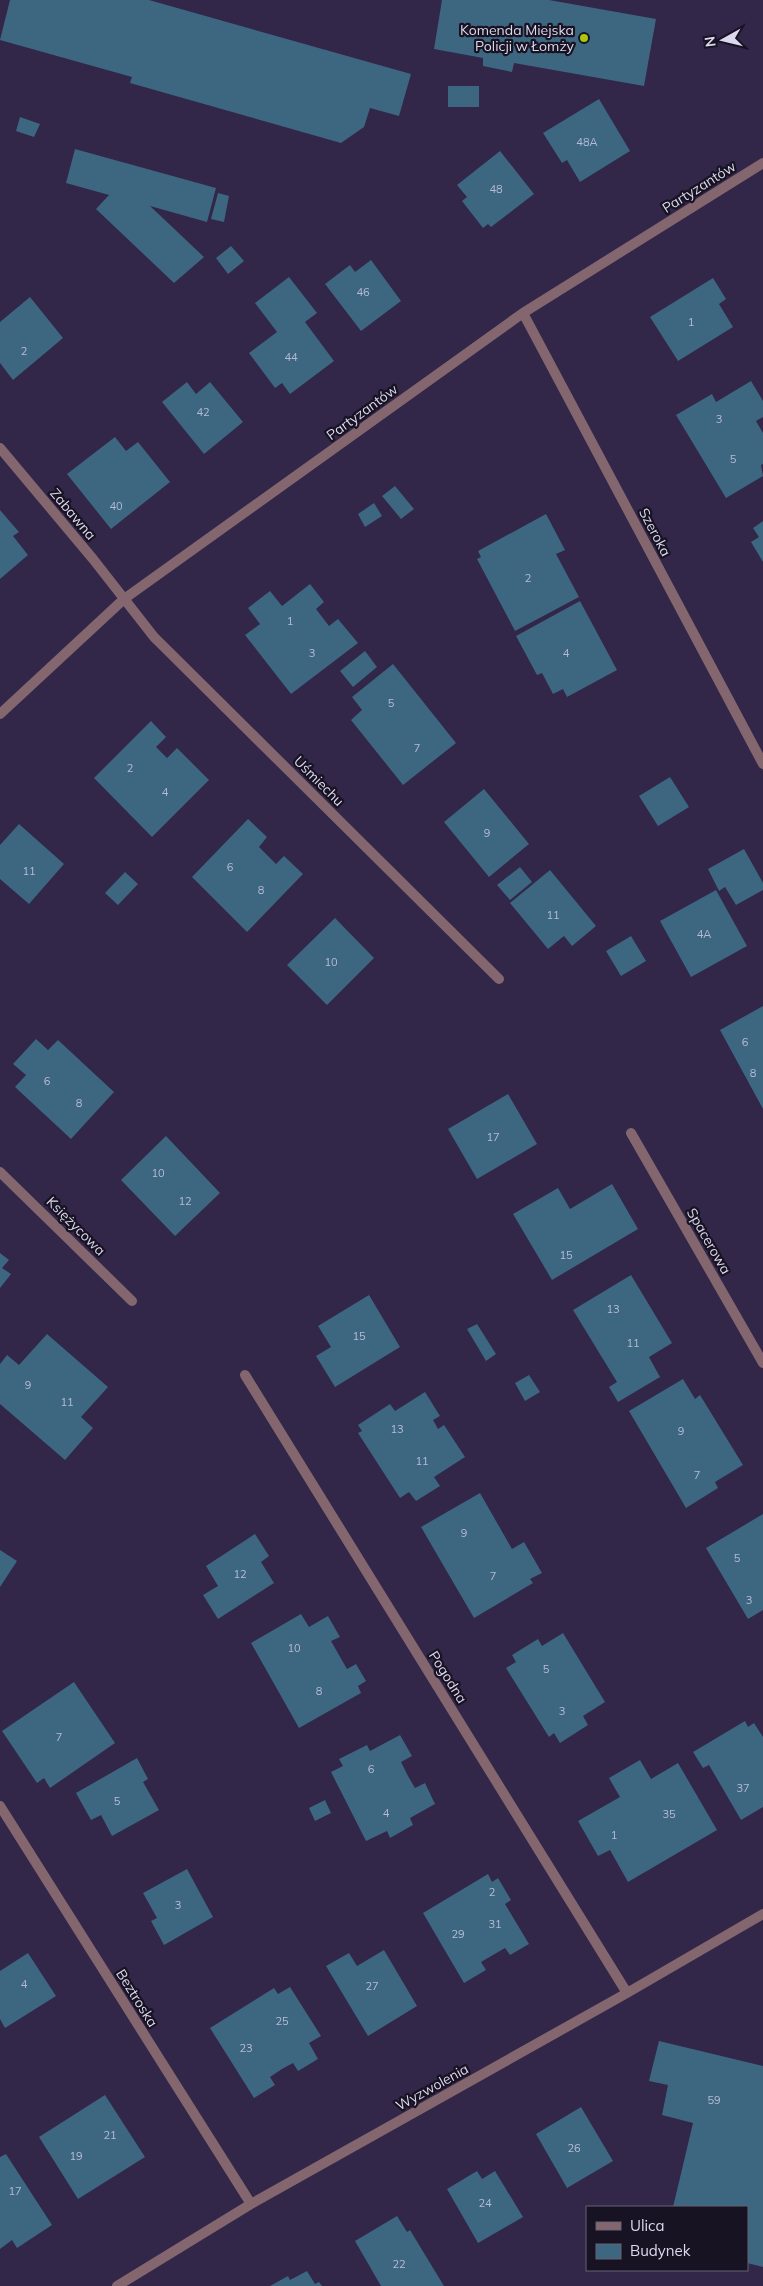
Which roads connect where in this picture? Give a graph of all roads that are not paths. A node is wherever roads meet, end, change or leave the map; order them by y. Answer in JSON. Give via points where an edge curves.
{"nodes":[{"id":1,"x":763,"y":163,"type":"edge"},
{"id":2,"x":523,"y":313,"type":"junction"},
{"id":3,"x":0,"y":448,"type":"edge"},
{"id":4,"x":124,"y":599,"type":"junction"},
{"id":5,"x":0,"y":714,"type":"edge"},
{"id":6,"x":763,"y":764,"type":"edge"},
{"id":7,"x":499,"y":979,"type":"dead end"},
{"id":8,"x":631,"y":1133,"type":"dead end"},
{"id":9,"x":0,"y":1172,"type":"edge"},
{"id":10,"x":132,"y":1301,"type":"dead end"},
{"id":11,"x":763,"y":1363,"type":"edge"},
{"id":12,"x":245,"y":1376,"type":"dead end"},
{"id":13,"x":0,"y":1806,"type":"edge"},
{"id":14,"x":763,"y":1914,"type":"edge"},
{"id":15,"x":627,"y":1993,"type":"junction"},
{"id":16,"x":252,"y":2204,"type":"junction"},
{"id":17,"x":117,"y":2286,"type":"edge"}],
"edges":[{"from":1,"to":2,"type":"street","name":"Partyzantów"},
{"from":2,"to":4,"type":"street","name":"Partyzantów"},
{"from":2,"to":6,"type":"street","name":"Szeroka"},
{"from":3,"to":4,"type":"street","name":"Zabawna"},
{"from":4,"to":5,"type":"street","name":"Partyzantów"},
{"from":4,"to":7,"type":"street","name":"Uśmiechu","via":[[154,637]]},
{"from":8,"to":11,"type":"street","name":"Spacerowa"},
{"from":9,"to":10,"type":"street","name":"Księżycowa"},
{"from":12,"to":15,"type":"street","name":"Pogodna"},
{"from":13,"to":16,"type":"street","name":"Beztroska"},
{"from":14,"to":15,"type":"street","name":"Wyzwolenia"},
{"from":15,"to":16,"type":"street","name":"Wyzwolenia"},
{"from":16,"to":17,"type":"street","name":"Wyzwolenia"}]}
